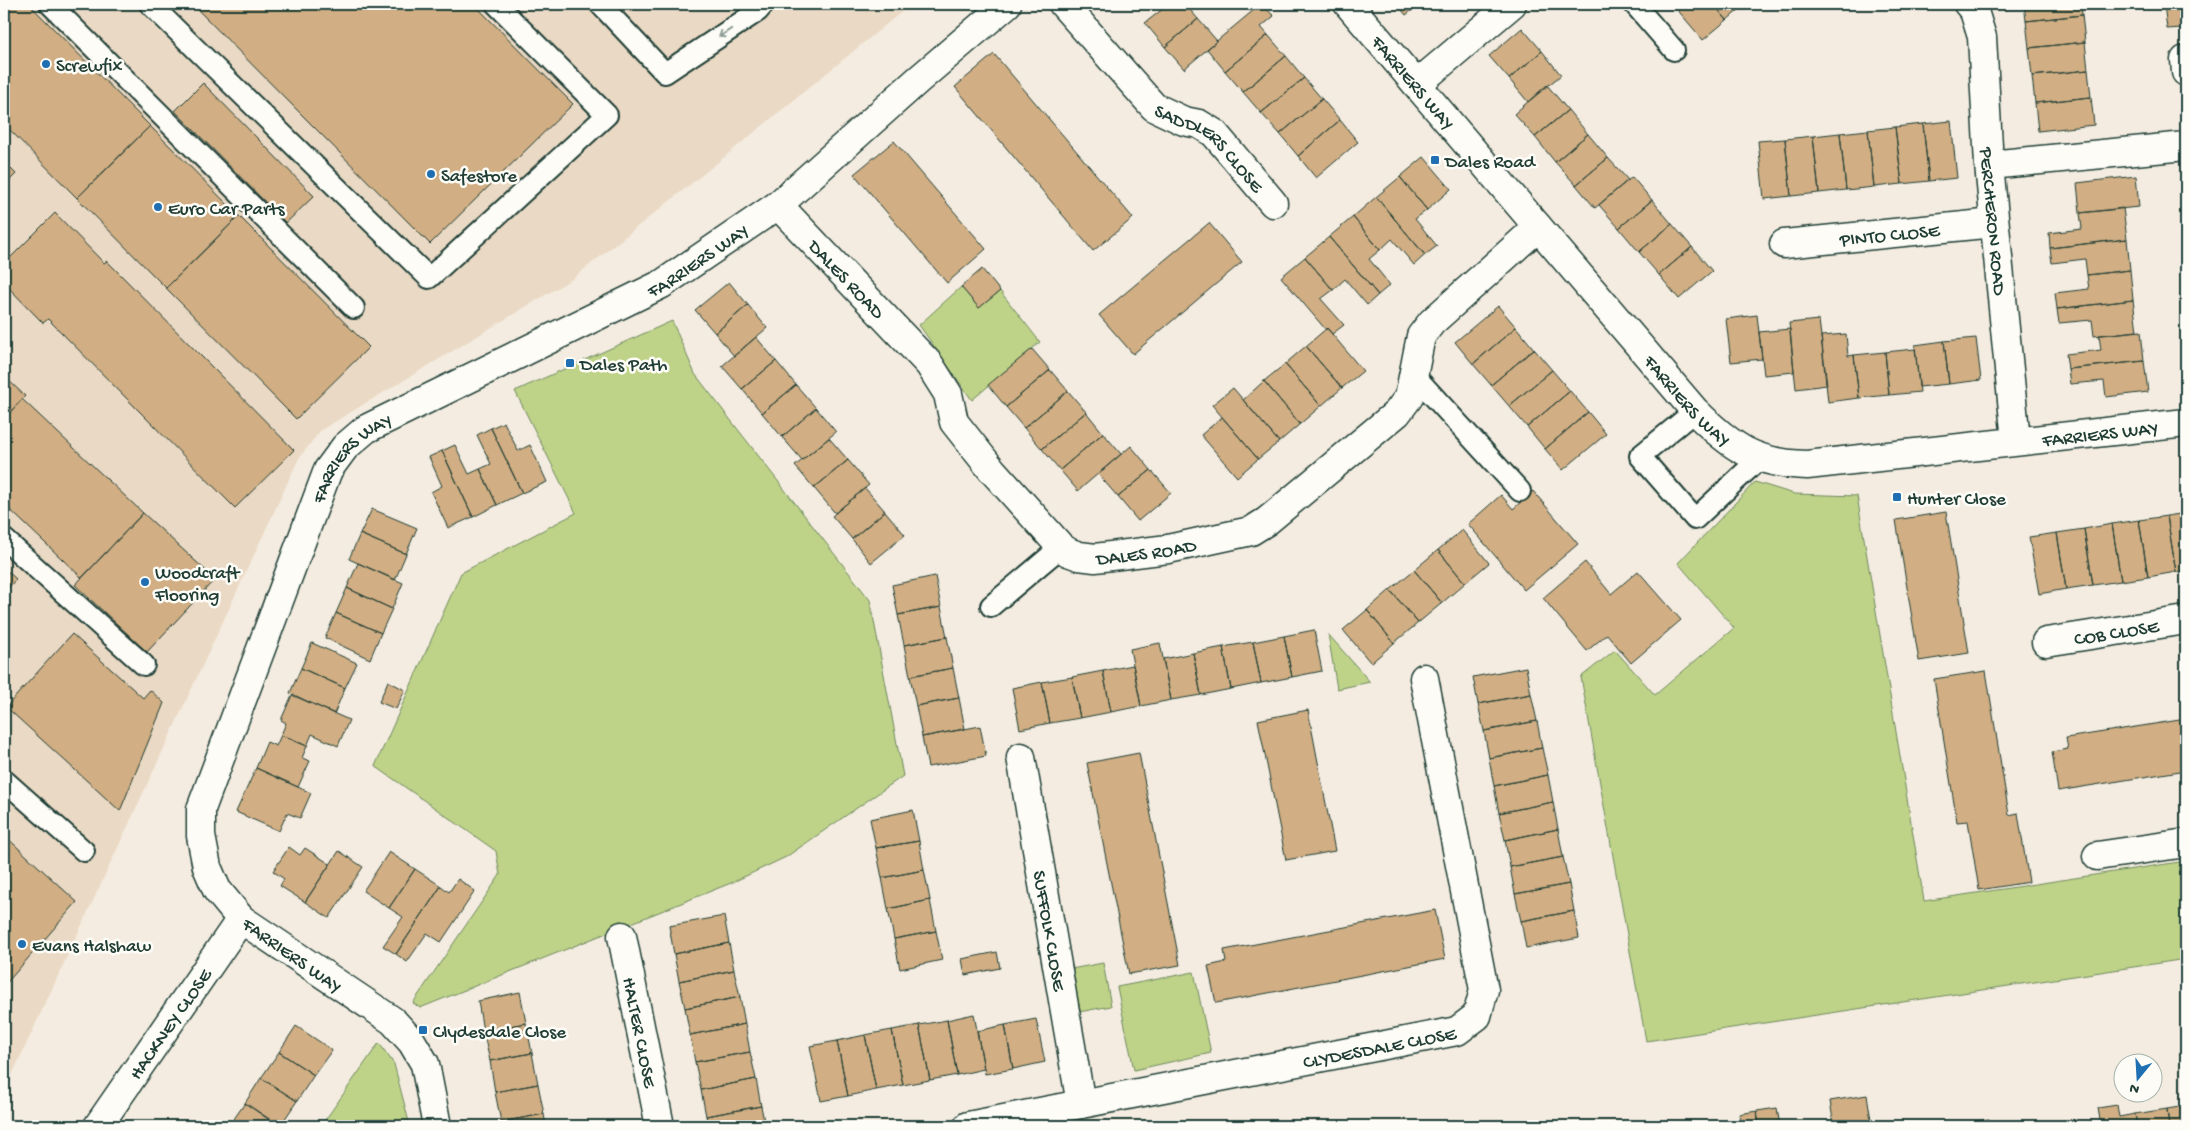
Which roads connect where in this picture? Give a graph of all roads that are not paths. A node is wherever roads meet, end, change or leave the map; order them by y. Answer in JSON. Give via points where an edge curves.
{"nodes":[{"id":1,"x":50,"y":4,"type":"edge"},
{"id":2,"x":150,"y":4,"type":"edge"},
{"id":3,"x":496,"y":4,"type":"edge"},
{"id":4,"x":600,"y":4,"type":"edge"},
{"id":5,"x":764,"y":4,"type":"edge"},
{"id":6,"x":1007,"y":4,"type":"edge"},
{"id":7,"x":1063,"y":4,"type":"edge"},
{"id":8,"x":1348,"y":4,"type":"edge"},
{"id":9,"x":1512,"y":4,"type":"edge"},
{"id":10,"x":1634,"y":4,"type":"edge"},
{"id":11,"x":1968,"y":4,"type":"edge"},
{"id":12,"x":1674,"y":50,"type":"dead end"},
{"id":13,"x":1417,"y":84,"type":"junction"},
{"id":14,"x":2186,"y":146,"type":"edge"},
{"id":15,"x":1989,"y":165,"type":"junction"},
{"id":16,"x":1273,"y":203,"type":"dead end"},
{"id":17,"x":778,"y":205,"type":"junction"},
{"id":18,"x":1994,"y":223,"type":"junction"},
{"id":19,"x":1538,"y":227,"type":"junction"},
{"id":20,"x":1784,"y":244,"type":"dead end"},
{"id":21,"x":354,"y":308,"type":"dead end"},
{"id":22,"x":1414,"y":375,"type":"junction"},
{"id":23,"x":1695,"y":411,"type":"junction"},
{"id":24,"x":2186,"y":424,"type":"edge"},
{"id":25,"x":2016,"y":441,"type":"junction"},
{"id":26,"x":1760,"y":458,"type":"junction"},
{"id":27,"x":1520,"y":491,"type":"dead end"},
{"id":28,"x":4,"y":538,"type":"edge"},
{"id":29,"x":1061,"y":548,"type":"junction"},
{"id":30,"x":991,"y":606,"type":"dead end"},
{"id":31,"x":2186,"y":620,"type":"edge"},
{"id":32,"x":2046,"y":642,"type":"dead end"},
{"id":33,"x":144,"y":665,"type":"dead end"},
{"id":34,"x":1424,"y":678,"type":"dead end"},
{"id":35,"x":1021,"y":757,"type":"dead end"},
{"id":36,"x":4,"y":780,"type":"edge"},
{"id":37,"x":2186,"y":843,"type":"edge"},
{"id":38,"x":84,"y":851,"type":"dead end"},
{"id":39,"x":2097,"y":856,"type":"dead end"},
{"id":40,"x":241,"y":919,"type":"junction"},
{"id":41,"x":622,"y":936,"type":"dead end"},
{"id":42,"x":1081,"y":1104,"type":"junction"},
{"id":43,"x":98,"y":1126,"type":"edge"},
{"id":44,"x":437,"y":1126,"type":"edge"},
{"id":45,"x":660,"y":1126,"type":"edge"},
{"id":46,"x":968,"y":1126,"type":"edge"}],
"edges":[{"from":1,"to":21,"type":"lane"},
{"from":2,"to":3,"type":"lane","via":[[429,278],[607,116]]},
{"from":5,"to":4,"type":"lane","one_way":true,"via":[[665,73]]},
{"from":6,"to":17,"type":"street","name":"FARRIERS WAY"},
{"from":7,"to":16,"type":"street","name":"SADDLERS CLOSE","via":[[1154,107],[1214,133]]},
{"from":8,"to":13,"type":"street","name":"FARRIERS WAY"},
{"from":9,"to":13,"type":"street"},
{"from":10,"to":12,"type":"lane"},
{"from":11,"to":15,"type":"street","name":"PERCHERON ROAD","via":[[1974,11],[1982,37]]},
{"from":13,"to":19,"type":"street","name":"FARRIERS WAY"},
{"from":14,"to":15,"type":"street"},
{"from":15,"to":18,"type":"street","name":"PERCHERON ROAD"},
{"from":17,"to":29,"type":"street","name":"DALES ROAD","via":[[929,364],[948,394],[954,422]]},
{"from":17,"to":40,"type":"street","name":"FARRIERS WAY","via":[[662,284],[366,430],[340,454],[328,470],[201,809],[201,836],[207,867],[217,890]]},
{"from":18,"to":20,"type":"street","name":"PINTO CLOSE"},
{"from":18,"to":25,"type":"street","name":"PERCHERON ROAD"},
{"from":19,"to":22,"type":"street","name":"DALES ROAD","via":[[1432,322],[1421,336]]},
{"from":19,"to":23,"type":"street","name":"FARRIERS WAY"},
{"from":22,"to":27,"type":"lane"},
{"from":22,"to":29,"type":"street","name":"DALES ROAD","via":[[1409,398],[1397,413],[1251,531],[1168,549],[1095,558],[1079,556]]},
{"from":23,"to":26,"type":"street","name":"FARRIERS WAY","via":[[1718,435]]},
{"from":23,"to":26,"type":"lane","via":[[1640,456],[1695,519]]},
{"from":24,"to":25,"type":"street","name":"FARRIERS WAY"},
{"from":25,"to":26,"type":"street","name":"FARRIERS WAY","via":[[1807,464],[1783,464]]},
{"from":28,"to":33,"type":"lane"},
{"from":29,"to":30,"type":"lane"},
{"from":31,"to":32,"type":"street","name":"COB CLOSE"},
{"from":34,"to":42,"type":"street","name":"CLYDESDALE CLOSE","via":[[1484,990],[1477,1016],[1457,1031]]},
{"from":35,"to":42,"type":"street","name":"SUFFOLK CLOSE"},
{"from":36,"to":38,"type":"lane"},
{"from":37,"to":39,"type":"street"},
{"from":40,"to":43,"type":"street","name":"HACKNEY CLOSE"},
{"from":40,"to":44,"type":"street","name":"FARRIERS WAY","via":[[393,1021],[412,1042],[425,1064]]},
{"from":41,"to":45,"type":"street","name":"HALTER CLOSE"},
{"from":42,"to":46,"type":"street","name":"CLYDESDALE CLOSE"}]}
